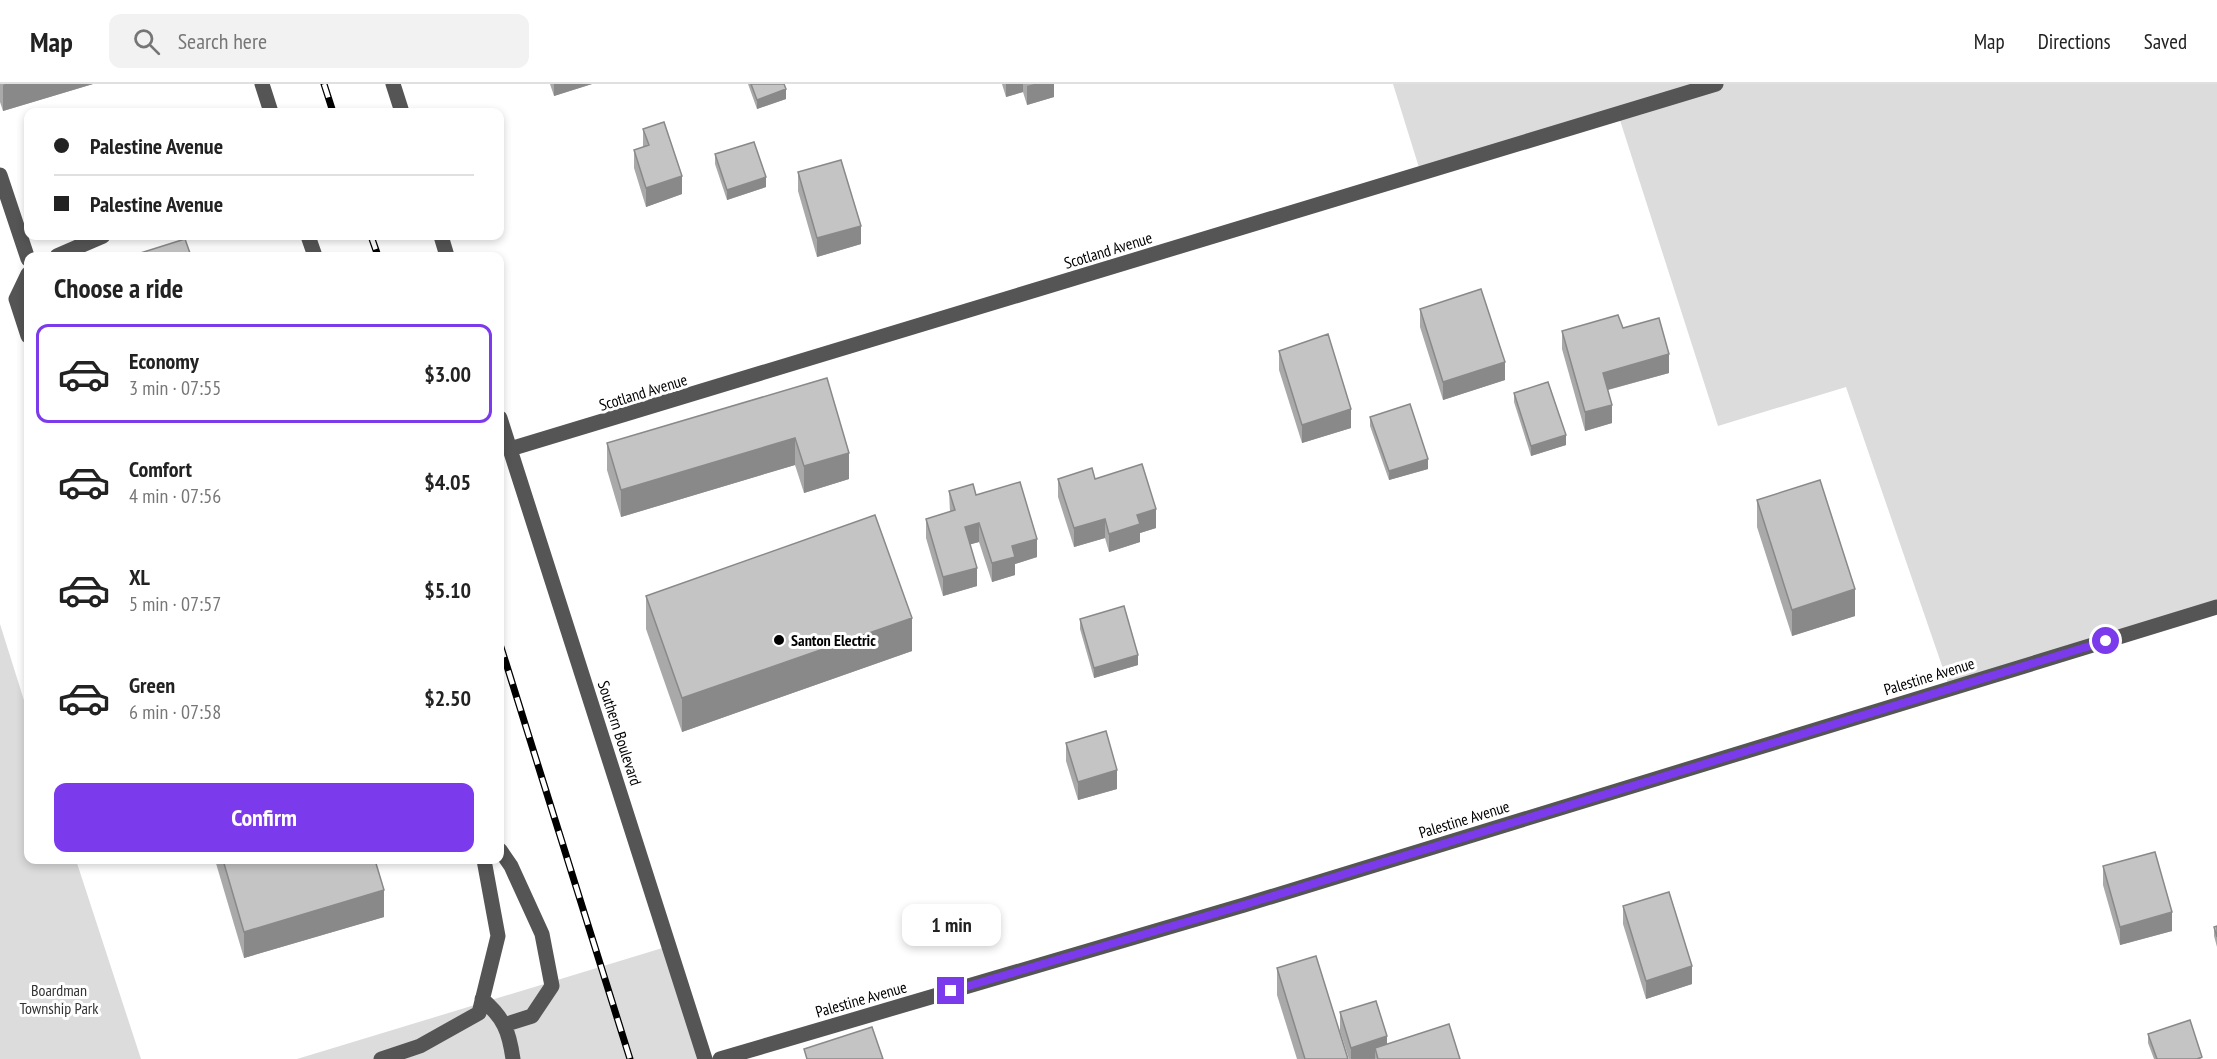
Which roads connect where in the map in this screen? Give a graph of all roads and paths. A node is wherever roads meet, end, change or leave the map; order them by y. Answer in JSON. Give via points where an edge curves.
{"nodes":[{"id":1,"x":262,"y":84,"type":"edge"},
{"id":2,"x":393,"y":84,"type":"edge"},
{"id":3,"x":1716,"y":84,"type":"edge"},
{"id":4,"x":270,"y":108,"type":"edge"},
{"id":5,"x":401,"y":108,"type":"edge"},
{"id":6,"x":0,"y":175,"type":"edge"},
{"id":7,"x":94,"y":240,"type":"edge"},
{"id":8,"x":26,"y":252,"type":"edge"},
{"id":9,"x":66,"y":252,"type":"edge"},
{"id":10,"x":24,"y":282,"type":"edge"},
{"id":11,"x":24,"y":324,"type":"edge"},
{"id":12,"x":504,"y":430,"type":"edge"},
{"id":13,"x":510,"y":449,"type":"junction"},
{"id":14,"x":2217,"y":607,"type":"edge"},
{"id":15,"x":504,"y":856,"type":"edge"},
{"id":16,"x":485,"y":864,"type":"edge"},
{"id":17,"x":482,"y":999,"type":"junction"},
{"id":18,"x":504,"y":1024,"type":"junction"},
{"id":19,"x":381,"y":1059,"type":"edge"},
{"id":20,"x":513,"y":1059,"type":"edge"},
{"id":21,"x":705,"y":1059,"type":"edge"},
{"id":22,"x":720,"y":1059,"type":"edge"}],
"edges":[{"from":1,"to":4,"type":"street"},
{"from":2,"to":5,"type":"street"},
{"from":3,"to":13,"type":"street","name":"Scotland Avenue"},
{"from":6,"to":8,"type":"street"},
{"from":7,"to":9,"type":"street"},
{"from":10,"to":11,"type":"street","via":[[16,299]]},
{"from":12,"to":13,"type":"street","name":"Southern Boulevard"},
{"from":13,"to":21,"type":"street","name":"Southern Boulevard"},
{"from":14,"to":22,"type":"street","name":"Palestine Avenue","via":[[1255,902]]},
{"from":15,"to":18,"type":"street","via":[[542,934],[552,986],[532,1016]]},
{"from":16,"to":17,"type":"street","via":[[498,936]]},
{"from":17,"to":18,"type":"street"},
{"from":17,"to":19,"type":"street","via":[[479,1013],[420,1046]]},
{"from":18,"to":20,"type":"street"}]}
